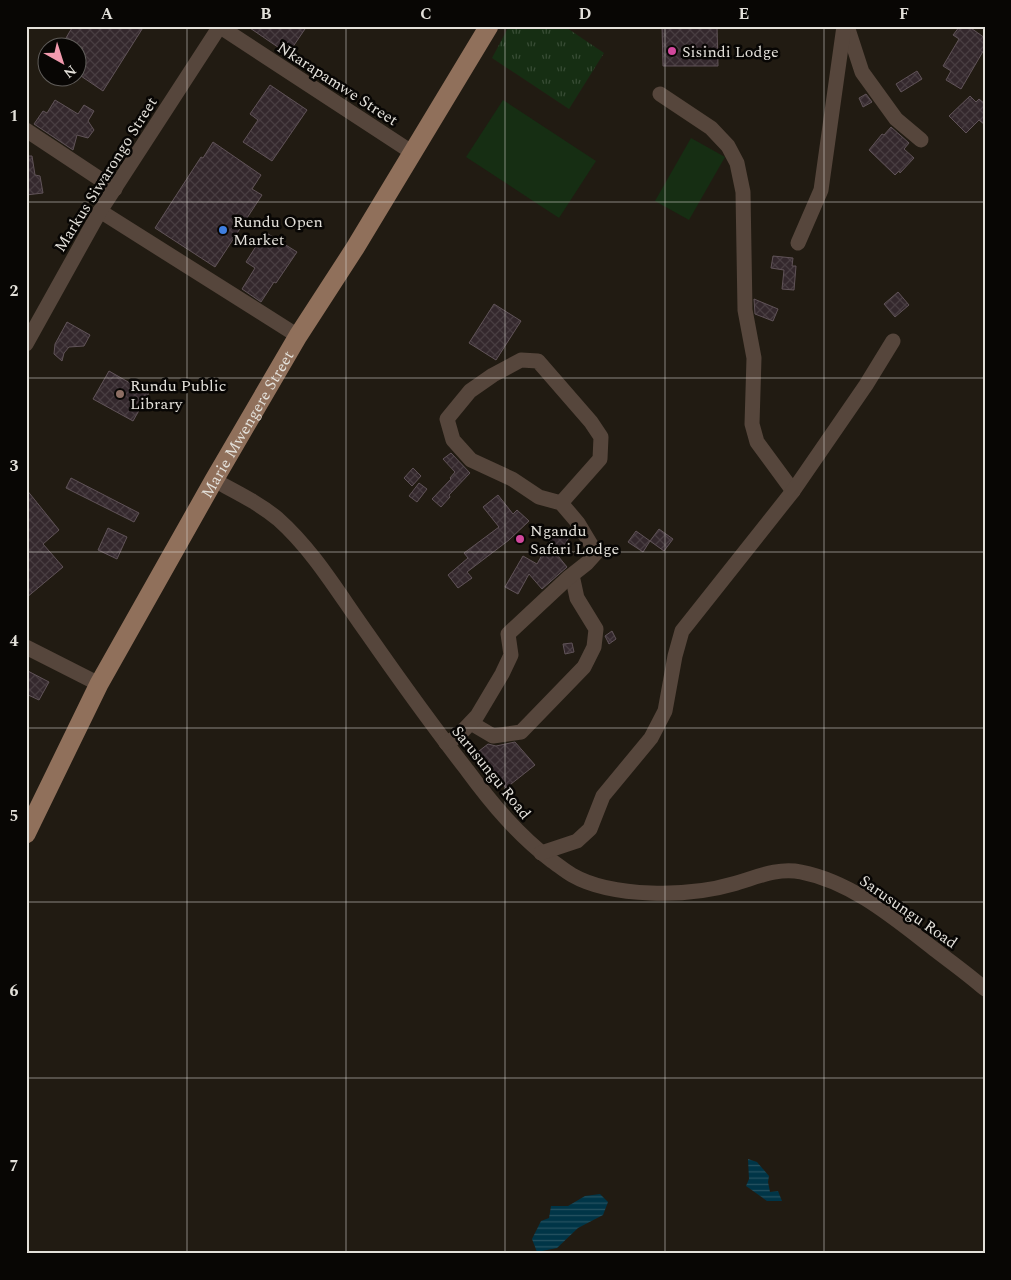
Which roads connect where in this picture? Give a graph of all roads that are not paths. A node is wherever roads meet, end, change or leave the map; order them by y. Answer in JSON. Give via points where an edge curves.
{"nodes":[{"id":1,"x":220,"y":26,"type":"edge"},
{"id":2,"x":489,"y":26,"type":"edge"},
{"id":3,"x":846,"y":26,"type":"edge"},
{"id":4,"x":660,"y":94,"type":"dead end"},
{"id":5,"x":26,"y":130,"type":"edge"},
{"id":6,"x":922,"y":140,"type":"dead end"},
{"id":7,"x":413,"y":153,"type":"junction"},
{"id":8,"x":115,"y":189,"type":"junction"},
{"id":9,"x":100,"y":211,"type":"junction"},
{"id":10,"x":798,"y":243,"type":"dead end"},
{"id":11,"x":298,"y":336,"type":"junction"},
{"id":12,"x":893,"y":341,"type":"dead end"},
{"id":13,"x":26,"y":344,"type":"edge"},
{"id":14,"x":214,"y":480,"type":"junction"},
{"id":15,"x":793,"y":491,"type":"junction"},
{"id":16,"x":561,"y":503,"type":"junction"},
{"id":17,"x":572,"y":575,"type":"junction"},
{"id":18,"x":26,"y":647,"type":"edge"},
{"id":19,"x":99,"y":684,"type":"junction"},
{"id":20,"x":471,"y":723,"type":"junction"},
{"id":21,"x":446,"y":743,"type":"junction"},
{"id":22,"x":26,"y":834,"type":"edge"},
{"id":23,"x":541,"y":853,"type":"junction"},
{"id":24,"x":985,"y":989,"type":"edge"}],
"edges":[{"from":1,"to":7,"type":"street","name":"Nkarapamwe Street"},
{"from":1,"to":8,"type":"street","name":"Markus Siwarongo Street"},
{"from":2,"to":7,"type":"main road","name":"Marie Mwengere Street"},
{"from":3,"to":6,"type":"street","via":[[862,72],[896,119]]},
{"from":3,"to":10,"type":"street","via":[[821,190]]},
{"from":4,"to":15,"type":"street","via":[[711,128],[728,146],[737,163],[743,192],[745,310],[754,358],[752,424],[757,442]]},
{"from":5,"to":8,"type":"street"},
{"from":7,"to":11,"type":"main road","name":"Marie Mwengere Street"},
{"from":8,"to":9,"type":"street","name":"Markus Siwarongo Street"},
{"from":9,"to":11,"type":"street"},
{"from":9,"to":13,"type":"street","name":"Markus Siwarongo Street"},
{"from":11,"to":14,"type":"main road","name":"Marie Mwengere Street"},
{"from":12,"to":15,"type":"street"},
{"from":14,"to":19,"type":"main road","name":"Marie Mwengere Street"},
{"from":14,"to":21,"type":"street","name":"Sarusungu Road","via":[[253,501],[296,537]]},
{"from":15,"to":23,"type":"street","via":[[682,631],[665,711],[651,738],[603,796],[590,829],[578,842]]},
{"from":16,"to":16,"type":"street","via":[[600,459],[601,438],[538,361],[522,360],[470,391],[447,419],[453,440],[471,460],[539,496]]},
{"from":16,"to":17,"type":"street","via":[[596,553]]},
{"from":17,"to":20,"type":"street","via":[[508,634],[511,655]]},
{"from":17,"to":20,"type":"street","via":[[577,598],[596,629],[594,647],[584,667],[521,732],[493,736]]},
{"from":18,"to":19,"type":"street"},
{"from":19,"to":22,"type":"main road","name":"Marie Mwengere Street"},
{"from":20,"to":21,"type":"street"},
{"from":21,"to":23,"type":"street","name":"Sarusungu Road","via":[[510,824]]},
{"from":23,"to":24,"type":"street","name":"Sarusungu Road","via":[[571,875],[596,886],[628,891],[702,892],[769,872],[801,872],[836,883],[863,897]]}]}
